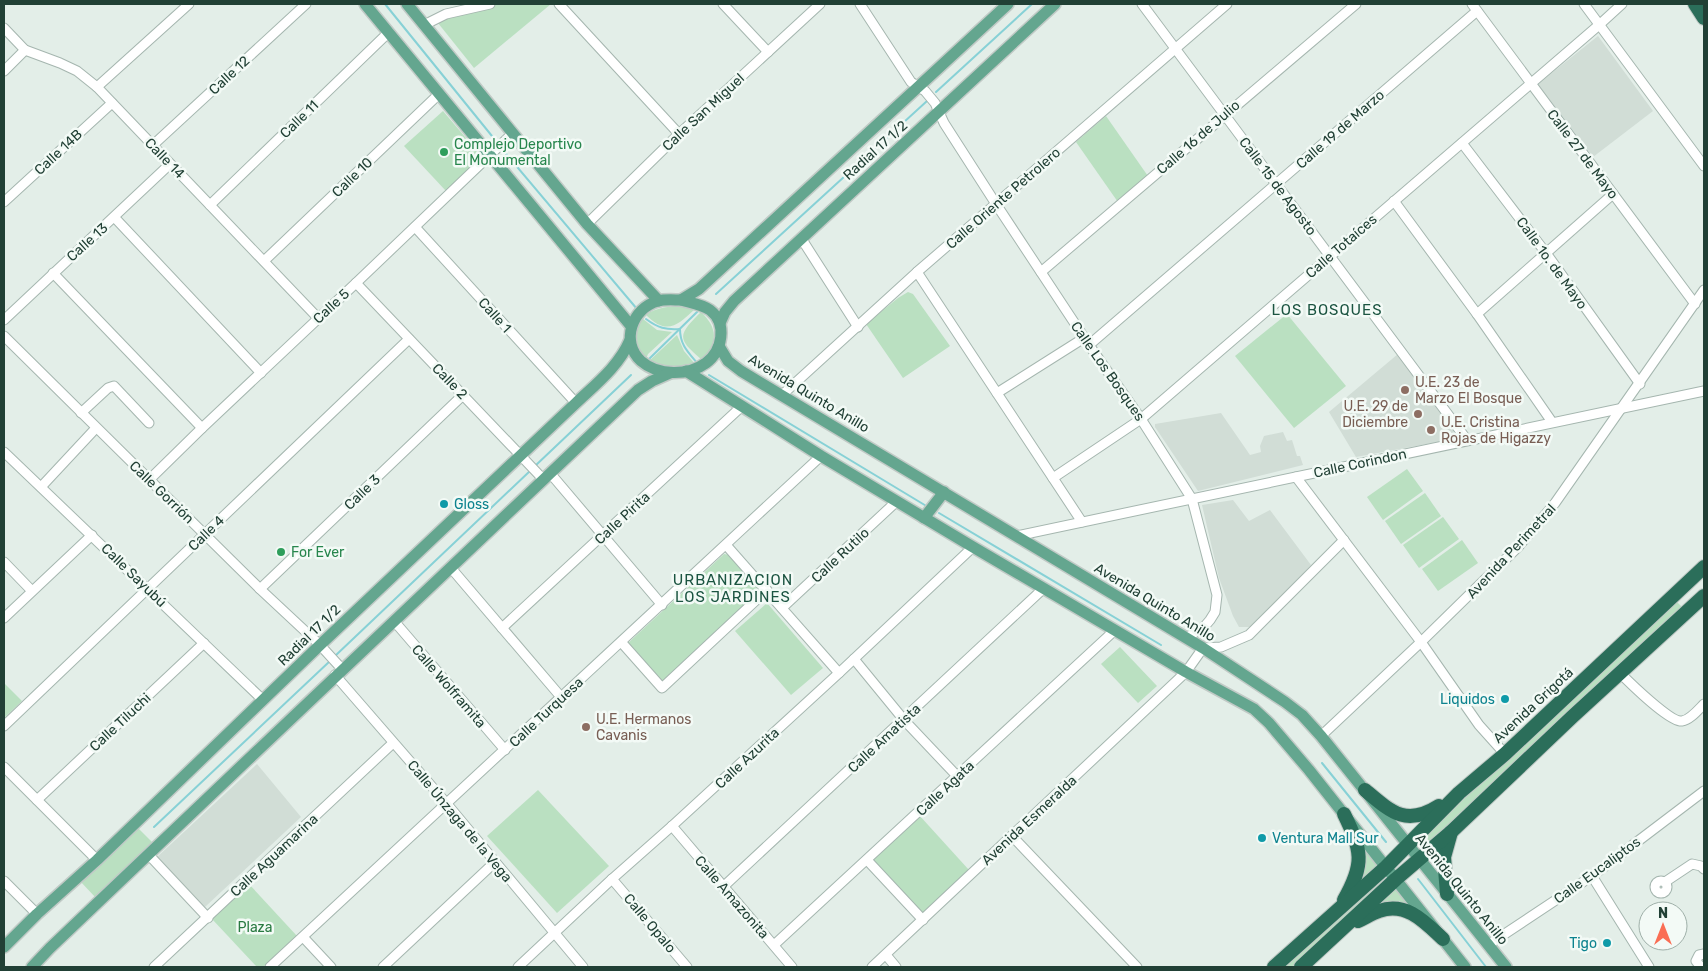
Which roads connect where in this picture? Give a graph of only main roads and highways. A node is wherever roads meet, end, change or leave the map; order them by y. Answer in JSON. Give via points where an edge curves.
{"nodes":[{"id":1,"x":365,"y":4,"type":"edge"},
{"id":2,"x":407,"y":4,"type":"edge"},
{"id":3,"x":1008,"y":4,"type":"edge"},
{"id":4,"x":1055,"y":4,"type":"edge"},
{"id":5,"x":1694,"y":4,"type":"edge"},
{"id":6,"x":1704,"y":18,"type":"edge"},
{"id":7,"x":681,"y":300,"type":"junction"},
{"id":8,"x":659,"y":301,"type":"junction"},
{"id":9,"x":720,"y":323,"type":"junction"},
{"id":10,"x":632,"y":326,"type":"junction"},
{"id":11,"x":630,"y":340,"type":"junction"},
{"id":12,"x":719,"y":346,"type":"junction"},
{"id":13,"x":686,"y":371,"type":"junction"},
{"id":14,"x":670,"y":372,"type":"junction"},
{"id":15,"x":944,"y":492,"type":"junction"},
{"id":16,"x":924,"y":518,"type":"junction"},
{"id":17,"x":1704,"y":567,"type":"edge"},
{"id":18,"x":1691,"y":580,"type":"junction"},
{"id":19,"x":1704,"y":596,"type":"edge"},
{"id":20,"x":1671,"y":598,"type":"junction"},
{"id":21,"x":1687,"y":612,"type":"junction"},
{"id":22,"x":1365,"y":790,"type":"junction"},
{"id":23,"x":1459,"y":794,"type":"junction"},
{"id":24,"x":1344,"y":814,"type":"junction"},
{"id":25,"x":1451,"y":832,"type":"junction"},
{"id":26,"x":1408,"y":845,"type":"junction"},
{"id":27,"x":1419,"y":859,"type":"junction"},
{"id":28,"x":1386,"y":867,"type":"junction"},
{"id":29,"x":1396,"y":879,"type":"junction"},
{"id":30,"x":1447,"y":894,"type":"junction"},
{"id":31,"x":1339,"y":909,"type":"junction"},
{"id":32,"x":1346,"y":927,"type":"junction"},
{"id":33,"x":1443,"y":939,"type":"junction"},
{"id":34,"x":4,"y":947,"type":"edge"},
{"id":35,"x":32,"y":967,"type":"edge"},
{"id":36,"x":1274,"y":967,"type":"edge"},
{"id":37,"x":1301,"y":967,"type":"edge"},
{"id":38,"x":1465,"y":967,"type":"edge"},
{"id":39,"x":1506,"y":967,"type":"edge"}],
"edges":[{"from":1,"to":10,"type":"main road"},
{"from":2,"to":8,"type":"main road","via":[[587,224]]},
{"from":3,"to":7,"type":"main road","name":"Radial 17 1/2","via":[[698,289]]},
{"from":4,"to":9,"type":"main road","name":"Radial 17 1/2","via":[[734,301]]},
{"from":5,"to":6,"type":"highway"},
{"from":7,"to":8,"type":"main road"},
{"from":7,"to":9,"type":"main road","via":[[711,311]]},
{"from":8,"to":10,"type":"main road","via":[[636,314]]},
{"from":9,"to":12,"type":"main road"},
{"from":10,"to":11,"type":"main road"},
{"from":11,"to":14,"type":"main road","via":[[636,356],[647,366]]},
{"from":11,"to":34,"type":"main road","name":"Radial 17 1/2","via":[[616,363],[522,457]]},
{"from":12,"to":13,"type":"main road","via":[[708,362]]},
{"from":12,"to":15,"type":"main road","name":"Avenida Quinto Anillo","via":[[728,361],[741,370]]},
{"from":13,"to":14,"type":"main road"},
{"from":13,"to":16,"type":"main road"},
{"from":14,"to":35,"type":"main road","via":[[638,390],[543,475],[451,568],[338,670]]},
{"from":15,"to":16,"type":"main road"},
{"from":15,"to":22,"type":"main road","name":"Avenida Quinto Anillo","via":[[1280,698],[1322,736]]},
{"from":16,"to":24,"type":"main road","via":[[1254,709],[1270,723]]},
{"from":17,"to":18,"type":"highway","name":"Avenida Grigotá"},
{"from":18,"to":19,"type":"highway","via":[[1693,593]]},
{"from":18,"to":20,"type":"highway","name":"Avenida Grigotá"},
{"from":19,"to":21,"type":"highway"},
{"from":20,"to":21,"type":"highway","via":[[1684,601]]},
{"from":20,"to":23,"type":"highway","name":"Avenida Grigotá"},
{"from":21,"to":25,"type":"highway"},
{"from":22,"to":23,"type":"highway","via":[[1394,813],[1409,817],[1427,814]]},
{"from":22,"to":26,"type":"main road","name":"Avenida Quinto Anillo"},
{"from":23,"to":26,"type":"highway","name":"Avenida Grigotá"},
{"from":24,"to":28,"type":"main road"},
{"from":24,"to":31,"type":"highway","via":[[1355,836],[1359,864]]},
{"from":25,"to":27,"type":"highway"},
{"from":25,"to":30,"type":"highway","via":[[1444,857]]},
{"from":26,"to":27,"type":"main road","name":"Avenida Quinto Anillo"},
{"from":26,"to":28,"type":"highway","name":"Avenida Grigotá"},
{"from":27,"to":29,"type":"highway"},
{"from":27,"to":30,"type":"main road","name":"Avenida Quinto Anillo"},
{"from":28,"to":29,"type":"main road"},
{"from":28,"to":31,"type":"highway","name":"Avenida Grigotá"},
{"from":29,"to":32,"type":"highway"},
{"from":29,"to":33,"type":"main road"},
{"from":30,"to":39,"type":"main road","name":"Avenida Quinto Anillo"},
{"from":31,"to":36,"type":"highway","name":"Avenida Grigotá"},
{"from":32,"to":33,"type":"highway","via":[[1386,909],[1401,909],[1421,918]]},
{"from":32,"to":37,"type":"highway"},
{"from":33,"to":38,"type":"main road"}]}
